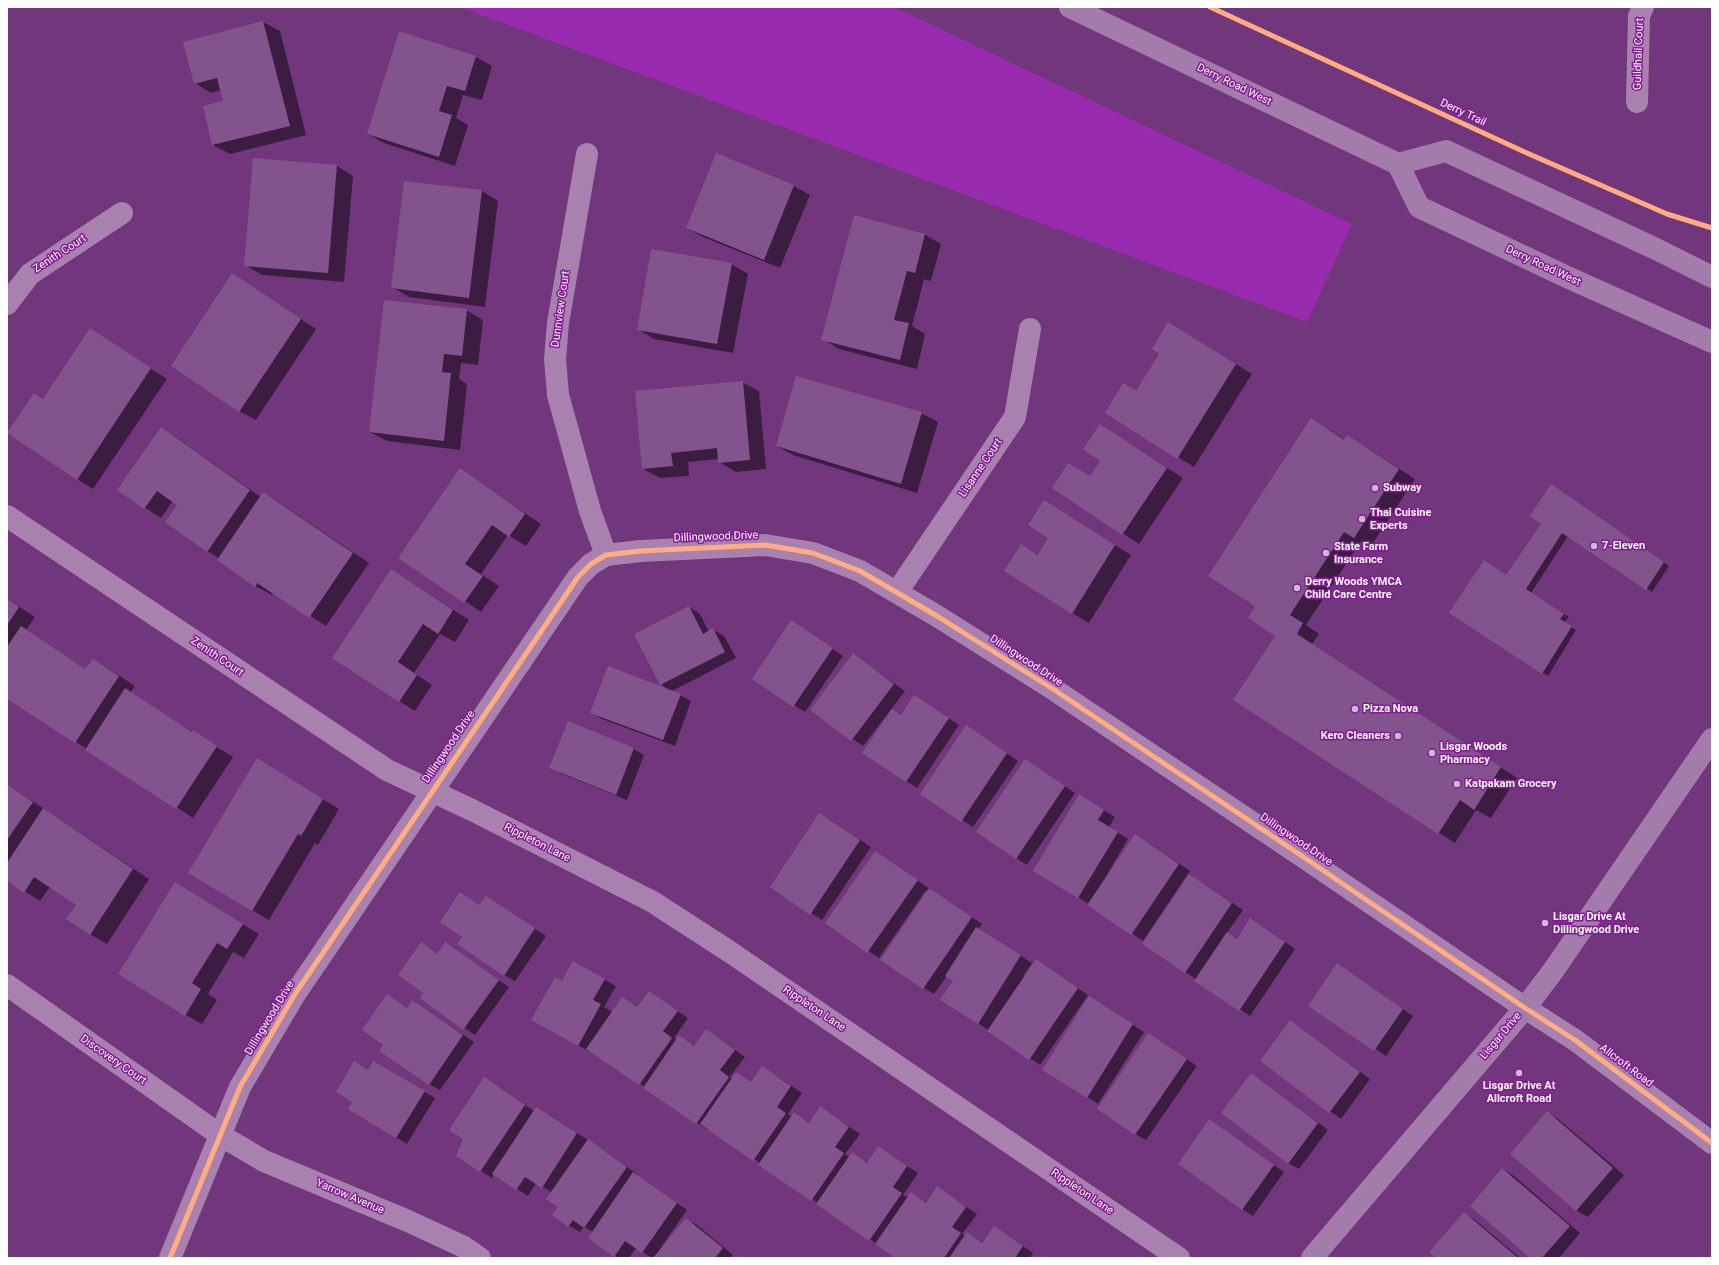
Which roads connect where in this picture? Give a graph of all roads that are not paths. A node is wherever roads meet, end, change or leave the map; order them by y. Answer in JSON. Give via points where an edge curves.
{"nodes":[{"id":1,"x":1070,"y":7,"type":"edge"},
{"id":2,"x":1643,"y":7,"type":"edge"},
{"id":3,"x":1638,"y":102,"type":"dead end"},
{"id":4,"x":587,"y":154,"type":"dead end"},
{"id":5,"x":1398,"y":164,"type":"junction"},
{"id":6,"x":122,"y":213,"type":"dead end"},
{"id":7,"x":1712,"y":277,"type":"edge"},
{"id":8,"x":7,"y":304,"type":"edge"},
{"id":9,"x":1030,"y":329,"type":"dead end"},
{"id":10,"x":1712,"y":342,"type":"edge"},
{"id":11,"x":7,"y":516,"type":"edge"},
{"id":12,"x":606,"y":555,"type":"junction"},
{"id":13,"x":897,"y":592,"type":"junction"},
{"id":14,"x":1712,"y":739,"type":"edge"},
{"id":15,"x":431,"y":792,"type":"junction"},
{"id":16,"x":7,"y":985,"type":"edge"},
{"id":17,"x":1525,"y":1008,"type":"junction"},
{"id":18,"x":220,"y":1135,"type":"junction"},
{"id":19,"x":1712,"y":1143,"type":"edge"},
{"id":20,"x":170,"y":1258,"type":"edge"},
{"id":21,"x":480,"y":1258,"type":"edge"},
{"id":22,"x":1179,"y":1258,"type":"edge"},
{"id":23,"x":1312,"y":1258,"type":"edge"}],
"edges":[{"from":1,"to":5,"type":"main road","name":"Derry Road West"},
{"from":2,"to":3,"type":"street","name":"Guildhall Court","via":[[1639,16]]},
{"from":4,"to":12,"type":"street","name":"Dunnview Court","via":[[558,323],[555,359],[558,395],[590,511]]},
{"from":5,"to":7,"type":"main road","via":[[1446,151],[1656,248]]},
{"from":5,"to":10,"type":"main road","name":"Derry Road West","via":[[1419,207]]},
{"from":6,"to":8,"type":"street","name":"Zenith Court","via":[[30,274]]},
{"from":9,"to":13,"type":"street","name":"Lisanne Court","via":[[1015,417]]},
{"from":11,"to":15,"type":"street","name":"Zenith Court","via":[[387,770]]},
{"from":12,"to":13,"type":"street","name":"Dillingwood Drive","via":[[641,550],[735,546],[790,548],[836,560]]},
{"from":12,"to":15,"type":"street","name":"Dillingwood Drive","via":[[591,564],[578,577]]},
{"from":13,"to":17,"type":"street","name":"Dillingwood Drive","via":[[1053,689]]},
{"from":14,"to":17,"type":"main road","name":"Lisgar Drive"},
{"from":15,"to":18,"type":"street","name":"Dillingwood Drive","via":[[295,994],[240,1087]]},
{"from":15,"to":22,"type":"street","name":"Rippleton Lane","via":[[474,811],[653,902]]},
{"from":16,"to":18,"type":"street","name":"Discovery Court"},
{"from":17,"to":19,"type":"street","name":"Allcroft Road","via":[[1575,1040]]},
{"from":17,"to":23,"type":"main road","name":"Lisgar Drive"},
{"from":18,"to":20,"type":"street","name":"Dillingwood Drive"},
{"from":18,"to":21,"type":"street","name":"Yarrow Avenue","via":[[264,1161],[408,1221],[464,1247]]}]}
